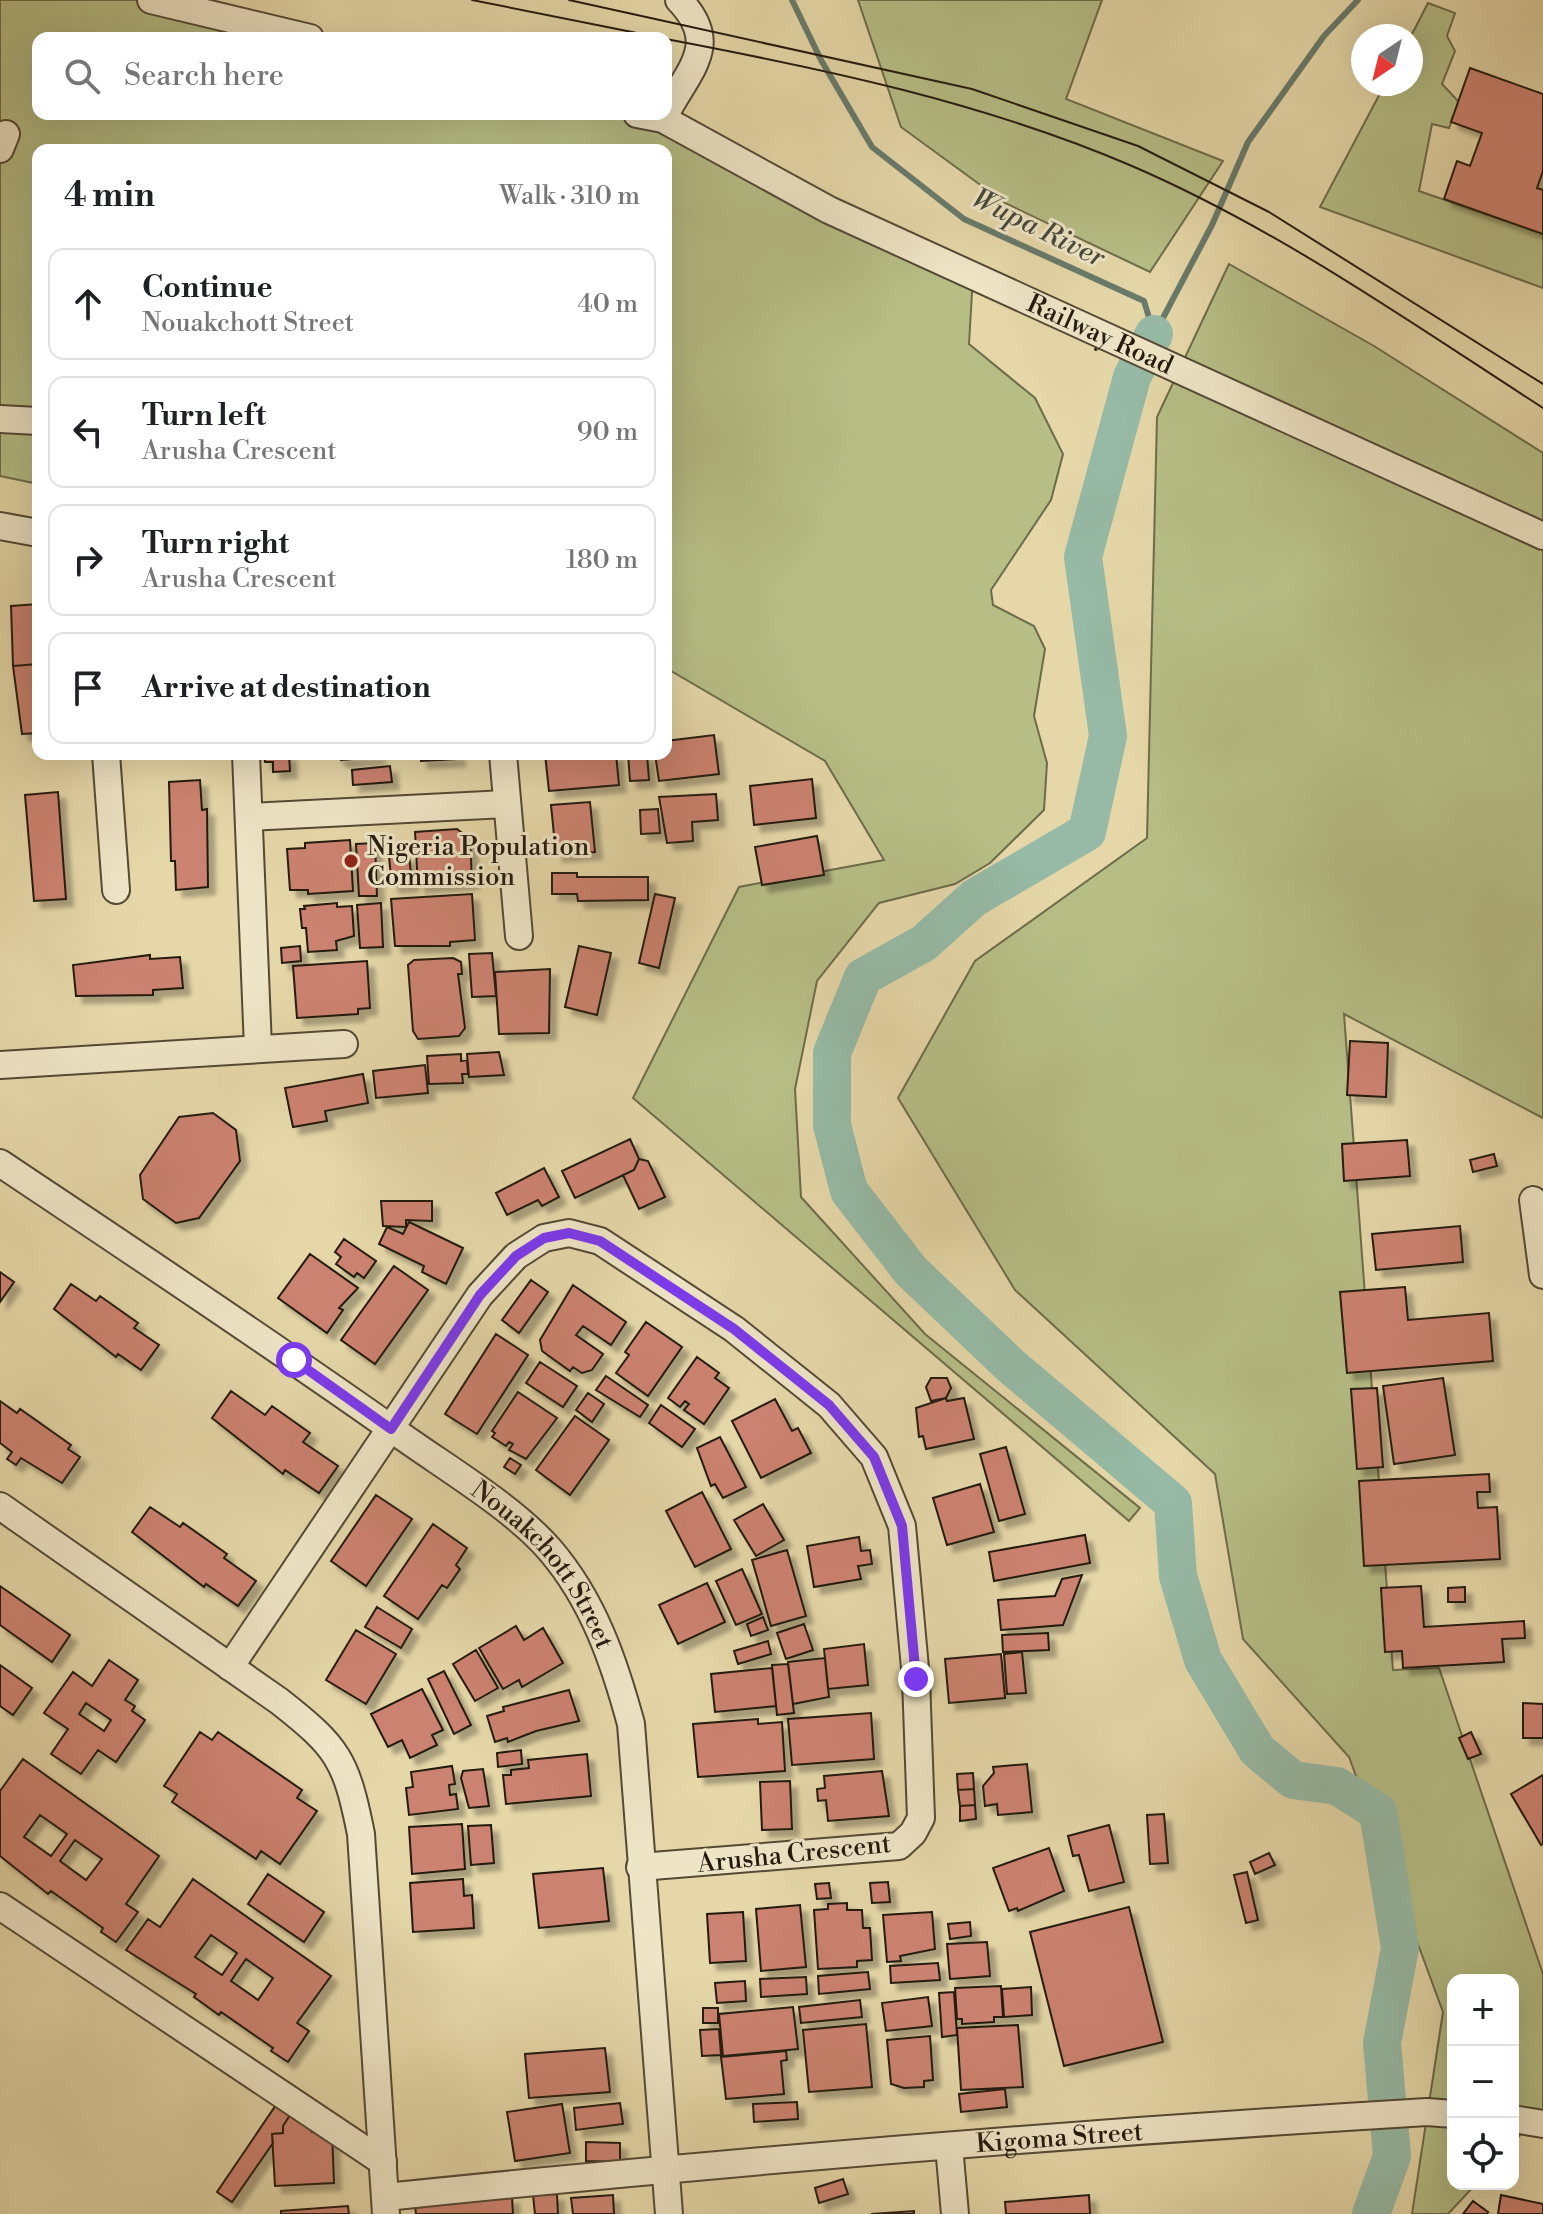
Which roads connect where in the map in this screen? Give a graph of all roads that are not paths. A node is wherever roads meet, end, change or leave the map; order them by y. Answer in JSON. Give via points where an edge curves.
{"nodes":[{"id":1,"x":151,"y":0,"type":"edge"},
{"id":2,"x":679,"y":0,"type":"edge"},
{"id":3,"x":285,"y":32,"type":"edge"},
{"id":4,"x":672,"y":93,"type":"edge"},
{"id":5,"x":667,"y":120,"type":"edge"},
{"id":6,"x":0,"y":419,"type":"edge"},
{"id":7,"x":32,"y":421,"type":"edge"},
{"id":8,"x":0,"y":526,"type":"edge"},
{"id":9,"x":32,"y":532,"type":"edge"},
{"id":10,"x":1543,"y":536,"type":"edge"},
{"id":11,"x":106,"y":760,"type":"edge"},
{"id":12,"x":246,"y":760,"type":"edge"},
{"id":13,"x":503,"y":760,"type":"edge"},
{"id":14,"x":506,"y":804,"type":"junction"},
{"id":15,"x":249,"y":817,"type":"junction"},
{"id":16,"x":116,"y":890,"type":"dead end"},
{"id":17,"x":519,"y":936,"type":"dead end"},
{"id":18,"x":344,"y":1044,"type":"dead end"},
{"id":19,"x":258,"y":1048,"type":"junction"},
{"id":20,"x":0,"y":1065,"type":"edge"},
{"id":21,"x":0,"y":1163,"type":"edge"},
{"id":22,"x":1533,"y":1200,"type":"dead end"},
{"id":23,"x":1543,"y":1275,"type":"edge"},
{"id":24,"x":391,"y":1429,"type":"junction"},
{"id":25,"x":0,"y":1506,"type":"edge"},
{"id":26,"x":230,"y":1667,"type":"junction"},
{"id":27,"x":640,"y":1867,"type":"junction"},
{"id":28,"x":0,"y":1906,"type":"edge"},
{"id":29,"x":1447,"y":2114,"type":"edge"},
{"id":30,"x":1519,"y":2120,"type":"edge"},
{"id":31,"x":1543,"y":2124,"type":"edge"},
{"id":32,"x":949,"y":2146,"type":"junction"},
{"id":33,"x":383,"y":2162,"type":"junction"},
{"id":34,"x":667,"y":2168,"type":"junction"},
{"id":35,"x":386,"y":2206,"type":"edge"},
{"id":36,"x":669,"y":2214,"type":"edge"},
{"id":37,"x":955,"y":2214,"type":"edge"}],
"edges":[{"from":1,"to":3,"type":"street"},
{"from":2,"to":4,"type":"street","name":"Railway Road","via":[[696,18],[702,46]]},
{"from":5,"to":10,"type":"street","name":"Railway Road","via":[[829,210]]},
{"from":6,"to":7,"type":"street"},
{"from":8,"to":9,"type":"street"},
{"from":11,"to":16,"type":"street"},
{"from":12,"to":15,"type":"street"},
{"from":13,"to":14,"type":"street"},
{"from":14,"to":15,"type":"street"},
{"from":14,"to":17,"type":"street"},
{"from":15,"to":19,"type":"street"},
{"from":18,"to":19,"type":"street"},
{"from":19,"to":20,"type":"street"},
{"from":21,"to":24,"type":"street","name":"Nouakchott Street"},
{"from":22,"to":23,"type":"street"},
{"from":24,"to":26,"type":"street","name":"Arusha Crescent"},
{"from":24,"to":27,"type":"street","name":"Nouakchott Street","via":[[496,1503],[549,1548],[587,1602],[616,1667],[631,1724]]},
{"from":24,"to":27,"type":"street","name":"Arusha Crescent","via":[[489,1285],[516,1256],[544,1238],[569,1233],[600,1241],[734,1329],[829,1405],[874,1457],[902,1526],[921,1798],[921,1818],[913,1833],[899,1846],[869,1850]]},
{"from":25,"to":26,"type":"street"},
{"from":26,"to":33,"type":"street","via":[[323,1735],[350,1778],[361,1834]]},
{"from":27,"to":34,"type":"street","name":"Nouakchott Street"},
{"from":28,"to":33,"type":"street"},
{"from":29,"to":32,"type":"street","name":"Kigoma Street","via":[[1152,2128]]},
{"from":30,"to":31,"type":"street"},
{"from":32,"to":34,"type":"street","name":"Kigoma Street"},
{"from":32,"to":37,"type":"street"},
{"from":33,"to":35,"type":"street"},
{"from":34,"to":35,"type":"street","name":"Kigoma Street"},
{"from":34,"to":36,"type":"street","name":"Nouakchott Street"}]}
